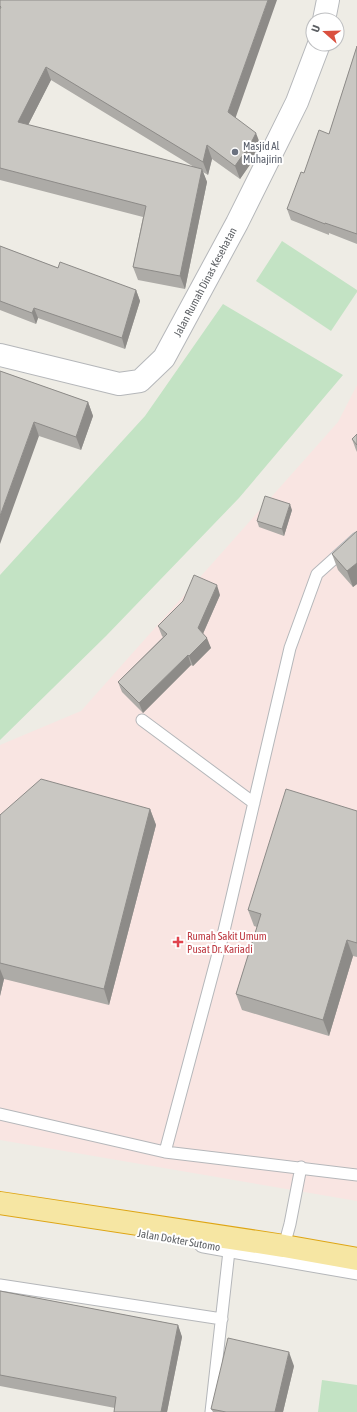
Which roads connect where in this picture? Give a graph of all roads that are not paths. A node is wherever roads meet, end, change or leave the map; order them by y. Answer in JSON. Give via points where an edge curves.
{"nodes":[{"id":1,"x":328,"y":0,"type":"edge"},
{"id":2,"x":326,"y":12,"type":"edge"},
{"id":3,"x":316,"y":52,"type":"edge"},
{"id":4,"x":0,"y":355,"type":"edge"},
{"id":5,"x":357,"y":538,"type":"edge"},
{"id":6,"x":142,"y":720,"type":"dead end"},
{"id":7,"x":254,"y":803,"type":"junction"},
{"id":8,"x":0,"y":1114,"type":"edge"},
{"id":9,"x":165,"y":1152,"type":"junction"},
{"id":10,"x":301,"y":1167,"type":"junction"},
{"id":11,"x":357,"y":1175,"type":"edge"},
{"id":12,"x":0,"y":1203,"type":"edge"},
{"id":13,"x":0,"y":1210,"type":"edge"},
{"id":14,"x":230,"y":1243,"type":"junction"},
{"id":15,"x":284,"y":1246,"type":"junction"},
{"id":16,"x":357,"y":1259,"type":"edge"},
{"id":17,"x":357,"y":1270,"type":"edge"},
{"id":18,"x":0,"y":1285,"type":"edge"},
{"id":19,"x":222,"y":1319,"type":"junction"},
{"id":20,"x":211,"y":1412,"type":"edge"}],
"edges":[{"from":1,"to":2,"type":"street"},
{"from":3,"to":4,"type":"street","name":"Jalan Rumah Dinas Kesehatan","via":[[298,102],[237,223],[164,358],[140,381],[119,384]]},
{"from":5,"to":7,"type":"lane","via":[[317,574],[310,590],[290,648]]},
{"from":6,"to":7,"type":"lane"},
{"from":7,"to":9,"type":"lane","via":[[214,972]]},
{"from":8,"to":9,"type":"lane"},
{"from":9,"to":10,"type":"lane"},
{"from":10,"to":11,"type":"lane"},
{"from":10,"to":15,"type":"lane"},
{"from":12,"to":14,"type":"highway","name":"Jalan Dokter Sutomo"},
{"from":13,"to":14,"type":"street","name":"Jalan Dokter Sutomo"},
{"from":14,"to":15,"type":"highway","name":"Jalan Dokter Sutomo"},
{"from":14,"to":17,"type":"street","name":"Jalan Dokter Sutomo"},
{"from":14,"to":19,"type":"lane"},
{"from":15,"to":16,"type":"highway","name":"Jalan Dokter Sutomo"},
{"from":18,"to":19,"type":"lane"},
{"from":19,"to":20,"type":"lane"}]}
